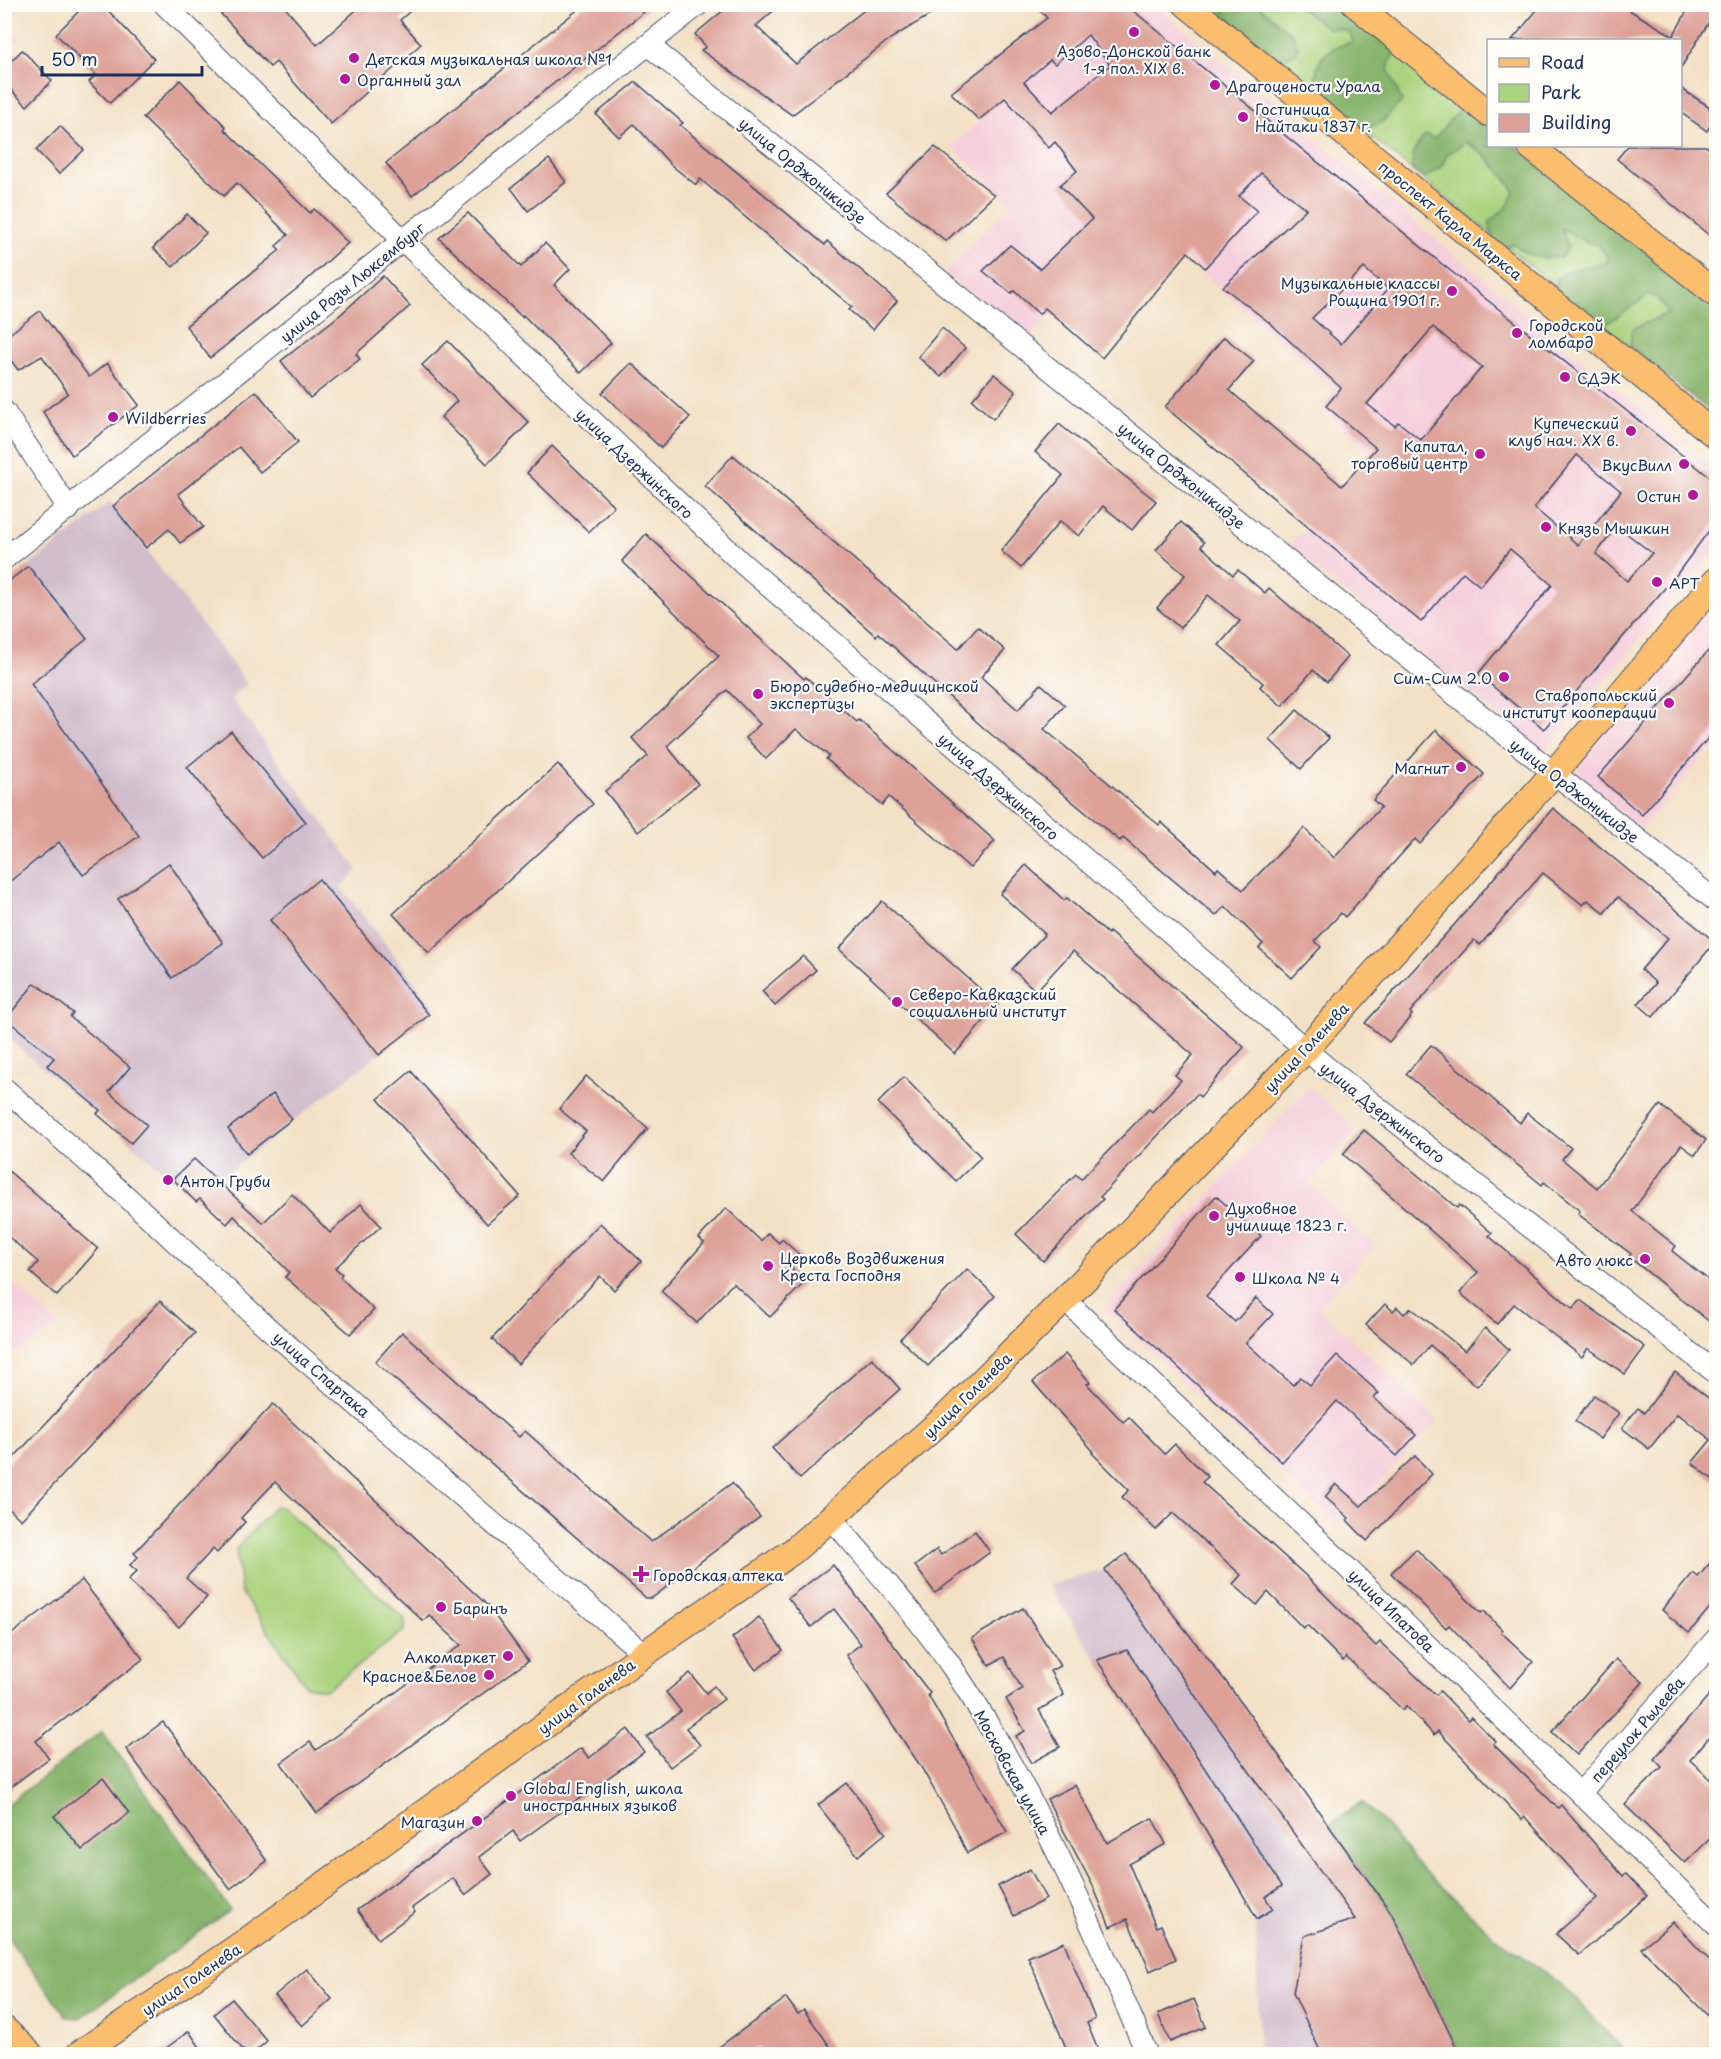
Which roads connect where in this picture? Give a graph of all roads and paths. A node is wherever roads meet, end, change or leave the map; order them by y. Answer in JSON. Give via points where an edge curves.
{"nodes":[{"id":1,"x":164,"y":4,"type":"edge"},
{"id":2,"x":699,"y":4,"type":"edge"},
{"id":3,"x":1186,"y":4,"type":"edge"},
{"id":4,"x":1355,"y":4,"type":"edge"},
{"id":5,"x":648,"y":45,"type":"junction"},
{"id":6,"x":1487,"y":112,"type":"edge"},
{"id":7,"x":1531,"y":147,"type":"edge"},
{"id":8,"x":404,"y":241,"type":"junction"},
{"id":9,"x":1716,"y":294,"type":"edge"},
{"id":10,"x":4,"y":411,"type":"edge"},
{"id":11,"x":1716,"y":436,"type":"edge"},
{"id":12,"x":69,"y":509,"type":"junction"},
{"id":13,"x":4,"y":560,"type":"edge"},
{"id":14,"x":1716,"y":581,"type":"edge"},
{"id":15,"x":1554,"y":773,"type":"junction"},
{"id":16,"x":1716,"y":901,"type":"edge"},
{"id":17,"x":1305,"y":1050,"type":"junction"},
{"id":18,"x":4,"y":1088,"type":"edge"},
{"id":19,"x":1064,"y":1299,"type":"junction"},
{"id":20,"x":1716,"y":1373,"type":"edge"},
{"id":21,"x":831,"y":1518,"type":"junction"},
{"id":22,"x":1716,"y":1639,"type":"edge"},
{"id":23,"x":644,"y":1654,"type":"junction"},
{"id":24,"x":1581,"y":1792,"type":"junction"},
{"id":25,"x":1716,"y":1925,"type":"edge"},
{"id":26,"x":4,"y":2029,"type":"edge"},
{"id":27,"x":30,"y":2055,"type":"edge"},
{"id":28,"x":79,"y":2055,"type":"edge"},
{"id":29,"x":1147,"y":2055,"type":"edge"}],
"edges":[{"from":1,"to":8,"type":"street","name":"улица Дзержинского"},
{"from":2,"to":5,"type":"street","name":"улица Розы Люксембург"},
{"from":3,"to":11,"type":"main road","name":"проспект Карла Маркса"},
{"from":4,"to":6,"type":"main road"},
{"from":5,"to":8,"type":"street","name":"улица Розы Люксембург"},
{"from":5,"to":15,"type":"street","name":"улица Орджоникидзе"},
{"from":7,"to":9,"type":"main road"},
{"from":8,"to":12,"type":"street","name":"улица Розы Люксембург"},
{"from":8,"to":17,"type":"street","name":"улица Дзержинского","via":[[743,564]]},
{"from":10,"to":12,"type":"street"},
{"from":12,"to":13,"type":"street","name":"улица Розы Люксембург"},
{"from":14,"to":15,"type":"main road","name":"улица Голенева"},
{"from":15,"to":16,"type":"street","name":"улица Орджоникидзе"},
{"from":15,"to":17,"type":"main road","name":"улица Голенева"},
{"from":17,"to":19,"type":"main road","name":"улица Голенева"},
{"from":17,"to":20,"type":"street","name":"улица Дзержинского"},
{"from":18,"to":23,"type":"street","name":"улица Спартака","via":[[269,1329]]},
{"from":19,"to":21,"type":"main road","name":"улица Голенева","via":[[949,1414]]},
{"from":19,"to":24,"type":"street","name":"улица Ипатова"},
{"from":21,"to":23,"type":"main road","name":"улица Голенева","via":[[756,1578]]},
{"from":21,"to":29,"type":"street","name":"Московская улица","via":[[953,1668],[1023,1783],[1086,1912]]},
{"from":22,"to":24,"type":"street","name":"переулок Рылеева"},
{"from":23,"to":28,"type":"main road","name":"улица Голенева","via":[[245,1942]]},
{"from":24,"to":25,"type":"street","name":"улица Ипатова"},
{"from":26,"to":27,"type":"main road"}]}
